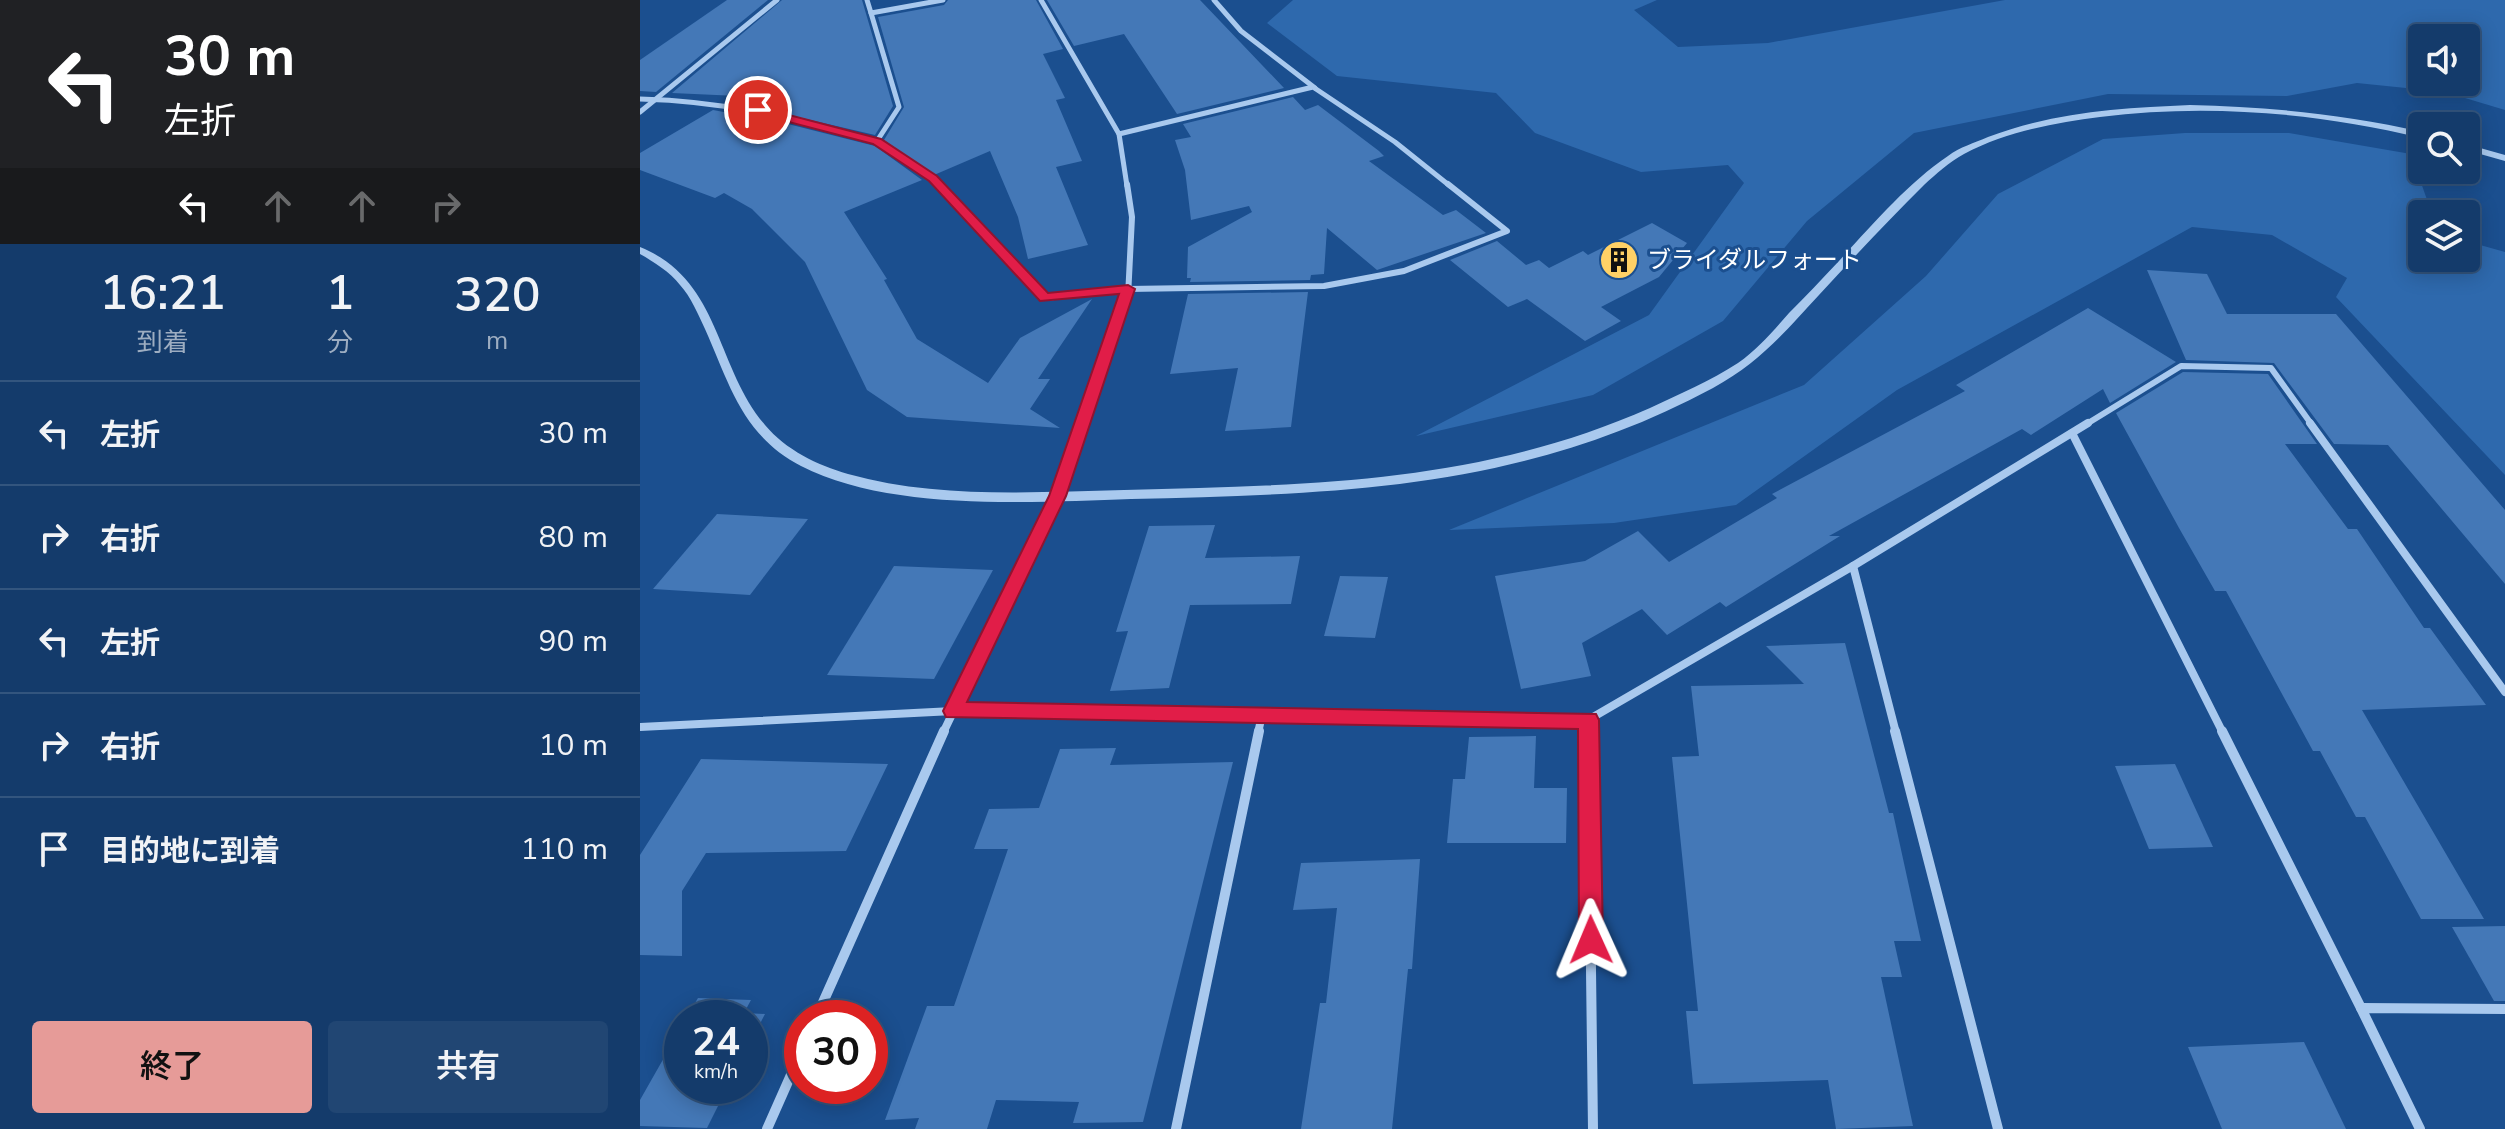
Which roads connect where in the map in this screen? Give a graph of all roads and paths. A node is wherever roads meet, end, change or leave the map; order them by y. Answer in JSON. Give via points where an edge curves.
{"nodes":[{"id":1,"x":777,"y":0,"type":"edge"},
{"id":2,"x":867,"y":0,"type":"edge"},
{"id":3,"x":943,"y":0,"type":"edge"},
{"id":4,"x":1041,"y":0,"type":"edge"},
{"id":5,"x":1214,"y":0,"type":"edge"},
{"id":6,"x":871,"y":13,"type":"junction"},
{"id":7,"x":1318,"y":91,"type":"junction"},
{"id":8,"x":640,"y":99,"type":"edge"},
{"id":9,"x":657,"y":99,"type":"junction"},
{"id":10,"x":640,"y":112,"type":"edge"},
{"id":11,"x":2408,"y":131,"type":"edge"},
{"id":12,"x":1119,"y":134,"type":"junction"},
{"id":13,"x":877,"y":141,"type":"junction"},
{"id":14,"x":2480,"y":151,"type":"edge"},
{"id":15,"x":2505,"y":158,"type":"edge"},
{"id":16,"x":640,"y":250,"type":"edge"},
{"id":17,"x":1128,"y":289,"type":"junction"},
{"id":18,"x":2072,"y":433,"type":"junction"},
{"id":19,"x":1057,"y":496,"type":"junction"},
{"id":20,"x":1853,"y":566,"type":"junction"},
{"id":21,"x":2505,"y":692,"type":"edge"},
{"id":22,"x":953,"y":711,"type":"junction"},
{"id":23,"x":1262,"y":715,"type":"junction"},
{"id":24,"x":1588,"y":720,"type":"junction"},
{"id":25,"x":640,"y":727,"type":"edge"},
{"id":26,"x":824,"y":1000,"type":"edge"},
{"id":27,"x":2361,"y":1008,"type":"junction"},
{"id":28,"x":2505,"y":1009,"type":"edge"},
{"id":29,"x":784,"y":1091,"type":"edge"},
{"id":30,"x":767,"y":1129,"type":"edge"},
{"id":31,"x":1176,"y":1129,"type":"edge"},
{"id":32,"x":1593,"y":1129,"type":"edge"},
{"id":33,"x":1998,"y":1129,"type":"edge"},
{"id":34,"x":2420,"y":1129,"type":"edge"}],
"edges":[{"from":1,"to":9,"type":"street"},
{"from":2,"to":6,"type":"street"},
{"from":3,"to":6,"type":"street"},
{"from":4,"to":12,"type":"street"},
{"from":5,"to":7,"type":"street","via":[[1241,31]]},
{"from":6,"to":13,"type":"street","via":[[899,107]]},
{"from":7,"to":12,"type":"street","via":[[1313,87]]},
{"from":7,"to":17,"type":"street","via":[[1395,142],[1507,231],[1404,271],[1324,286]]},
{"from":8,"to":9,"type":"street"},
{"from":9,"to":10,"type":"street"},
{"from":9,"to":13,"type":"street","via":[[736,106]]},
{"from":11,"to":19,"type":"street","via":[[2378,122],[2196,105],[2052,120],[1959,152],[1904,199],[1756,355],[1686,397],[1583,442],[1510,464],[1418,482],[1322,491]]},
{"from":12,"to":17,"type":"street","via":[[1132,217]]},
{"from":13,"to":17,"type":"street","via":[[933,178],[1045,298]]},
{"from":14,"to":15,"type":"street"},
{"from":16,"to":19,"type":"street","via":[[687,286],[751,420],[776,448],[813,467],[920,492]]},
{"from":17,"to":19,"type":"street"},
{"from":18,"to":20,"type":"street"},
{"from":18,"to":21,"type":"street","via":[[2181,366],[2271,368]]},
{"from":18,"to":27,"type":"street"},
{"from":19,"to":22,"type":"street"},
{"from":20,"to":24,"type":"street"},
{"from":20,"to":33,"type":"street"},
{"from":22,"to":23,"type":"street"},
{"from":22,"to":25,"type":"street"},
{"from":22,"to":26,"type":"street"},
{"from":23,"to":24,"type":"street"},
{"from":23,"to":31,"type":"street"},
{"from":24,"to":32,"type":"street"},
{"from":27,"to":28,"type":"street"},
{"from":27,"to":34,"type":"street"},
{"from":29,"to":30,"type":"street"}]}
